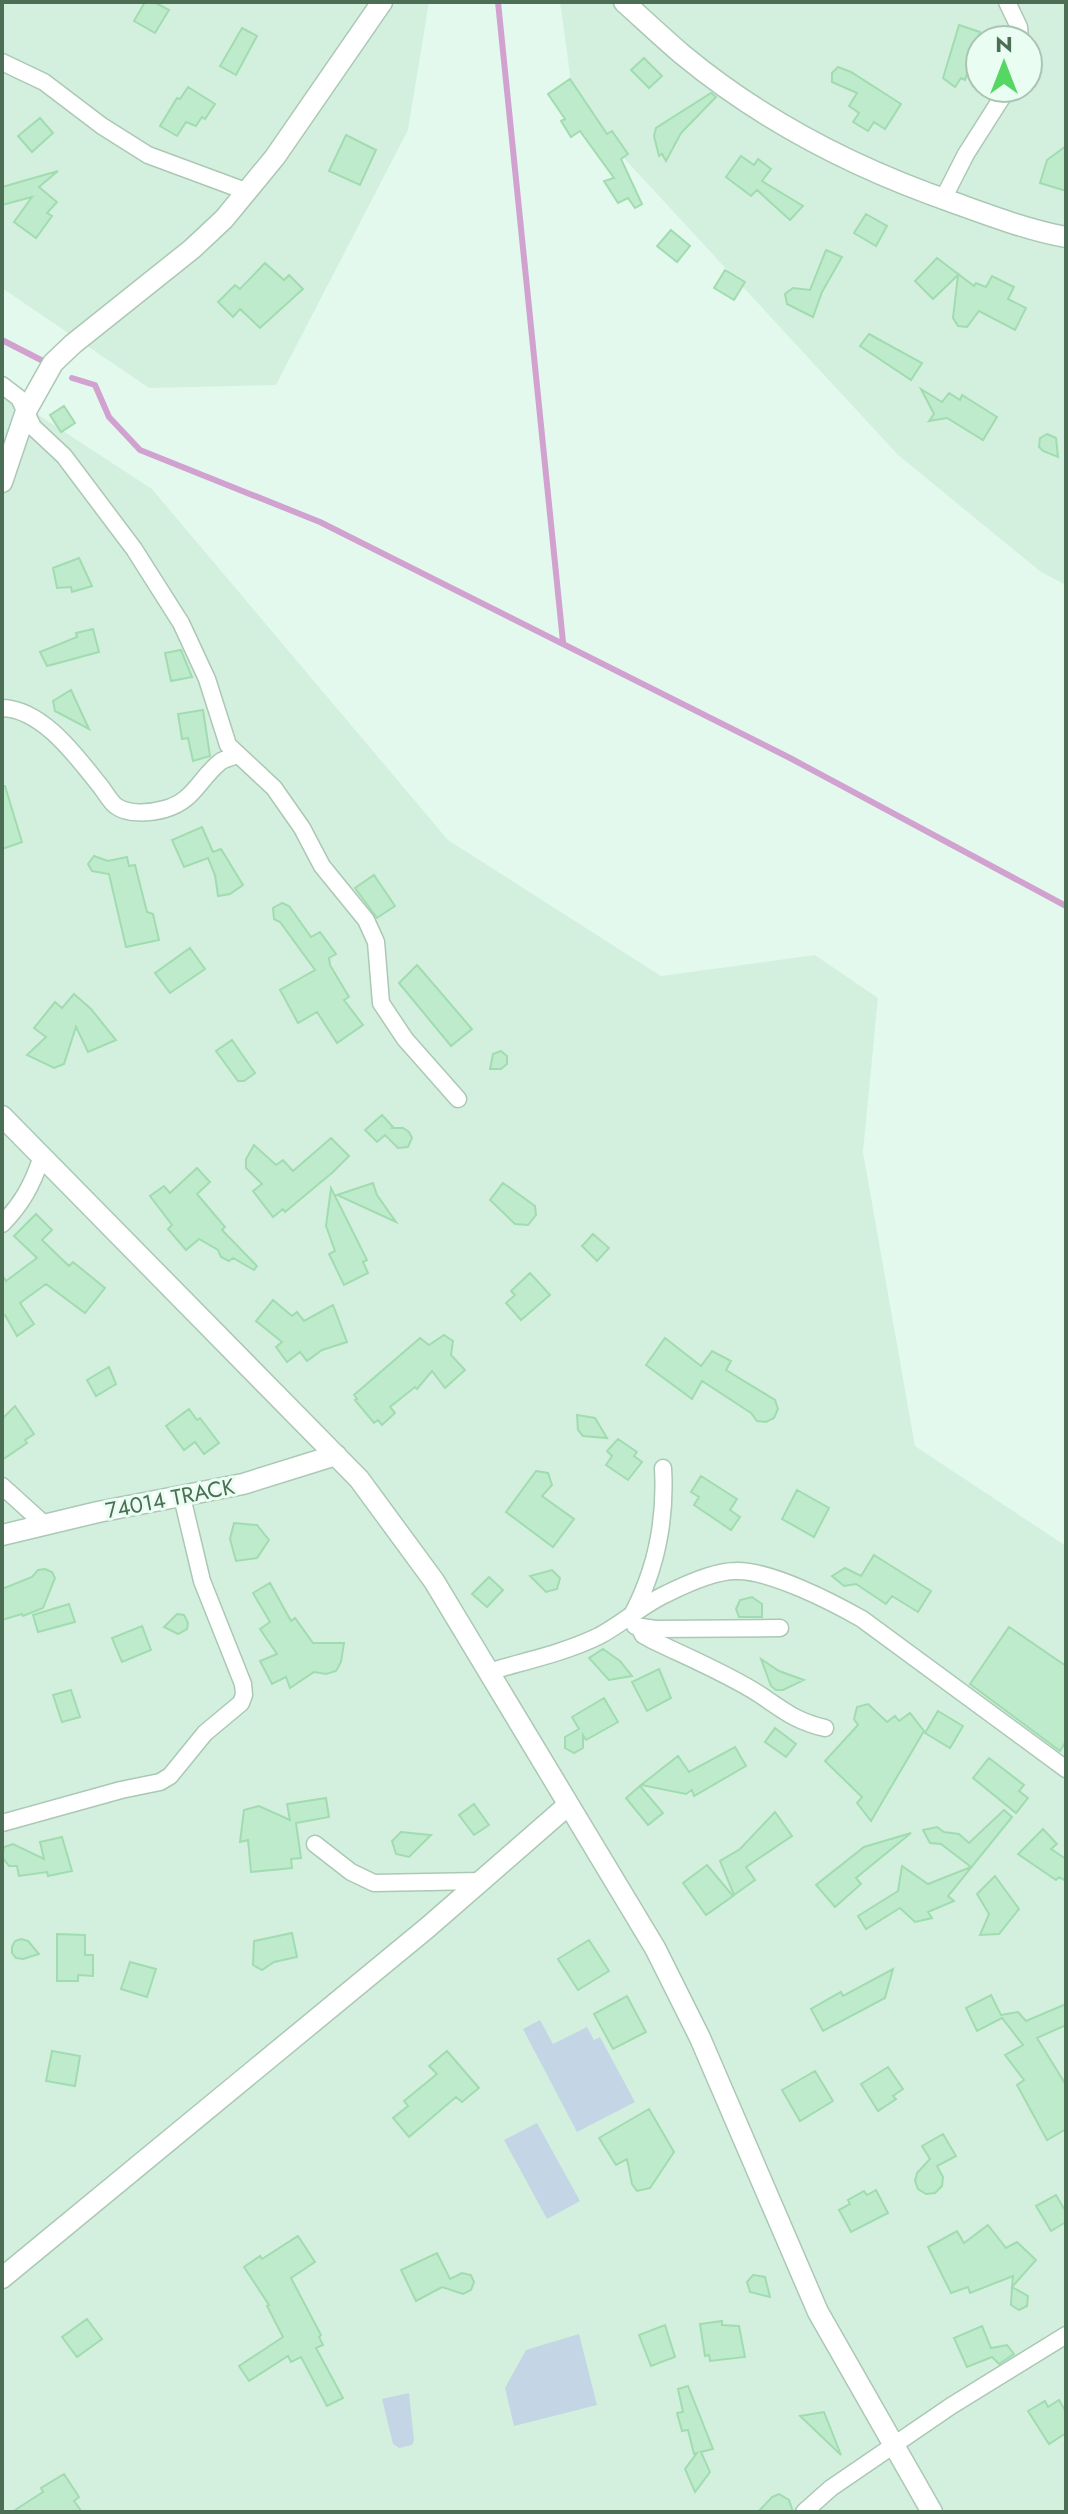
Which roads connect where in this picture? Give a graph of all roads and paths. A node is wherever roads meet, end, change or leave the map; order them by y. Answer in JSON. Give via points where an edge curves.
{"nodes":[{"id":1,"x":382,"y":2,"type":"edge"},
{"id":2,"x":624,"y":2,"type":"edge"},
{"id":3,"x":1007,"y":2,"type":"edge"},
{"id":4,"x":1018,"y":24,"type":"edge"},
{"id":5,"x":2,"y":62,"type":"edge"},
{"id":6,"x":998,"y":104,"type":"edge"},
{"id":7,"x":248,"y":192,"type":"junction"},
{"id":8,"x":943,"y":199,"type":"junction"},
{"id":9,"x":1066,"y":237,"type":"edge"},
{"id":10,"x":2,"y":385,"type":"edge"},
{"id":11,"x":26,"y":411,"type":"junction"},
{"id":12,"x":2,"y":482,"type":"edge"},
{"id":13,"x":2,"y":708,"type":"edge"},
{"id":14,"x":237,"y":755,"type":"junction"},
{"id":15,"x":458,"y":1099,"type":"dead end"},
{"id":16,"x":2,"y":1116,"type":"edge"},
{"id":17,"x":41,"y":1159,"type":"junction"},
{"id":18,"x":2,"y":1224,"type":"edge"},
{"id":19,"x":336,"y":1455,"type":"junction"},
{"id":20,"x":663,"y":1468,"type":"dead end"},
{"id":21,"x":2,"y":1486,"type":"edge"},
{"id":22,"x":182,"y":1497,"type":"junction"},
{"id":23,"x":44,"y":1524,"type":"junction"},
{"id":24,"x":2,"y":1535,"type":"edge"},
{"id":25,"x":631,"y":1621,"type":"junction"},
{"id":26,"x":780,"y":1628,"type":"dead end"},
{"id":27,"x":488,"y":1672,"type":"junction"},
{"id":28,"x":825,"y":1728,"type":"dead end"},
{"id":29,"x":1066,"y":1769,"type":"edge"},
{"id":30,"x":567,"y":1806,"type":"junction"},
{"id":31,"x":2,"y":1823,"type":"edge"},
{"id":32,"x":315,"y":1844,"type":"dead end"},
{"id":33,"x":481,"y":1881,"type":"junction"},
{"id":34,"x":2,"y":2278,"type":"edge"},
{"id":35,"x":1066,"y":2335,"type":"edge"},
{"id":36,"x":894,"y":2446,"type":"junction"},
{"id":37,"x":804,"y":2512,"type":"edge"},
{"id":38,"x":932,"y":2512,"type":"edge"}],
"edges":[{"from":1,"to":7,"type":"street"},
{"from":2,"to":8,"type":"street","via":[[683,55],[766,115],[855,164]]},
{"from":3,"to":4,"type":"street"},
{"from":5,"to":7,"type":"street","via":[[44,82],[148,155]]},
{"from":6,"to":8,"type":"street"},
{"from":7,"to":11,"type":"street","via":[[192,249],[53,363]]},
{"from":8,"to":9,"type":"street"},
{"from":10,"to":11,"type":"street"},
{"from":11,"to":12,"type":"street"},
{"from":11,"to":14,"type":"street","via":[[33,427],[64,456],[134,549],[181,623],[207,679],[228,745]]},
{"from":13,"to":14,"type":"street","via":[[17,709],[48,730],[116,806],[131,811],[184,802],[221,761]]},
{"from":14,"to":15,"type":"street","via":[[274,788],[322,866],[366,920],[376,942],[381,1003]]},
{"from":16,"to":17,"type":"street"},
{"from":17,"to":18,"type":"street","via":[[32,1186]]},
{"from":17,"to":19,"type":"street"},
{"from":19,"to":22,"type":"street","name":"74014 TRACK"},
{"from":19,"to":27,"type":"street","via":[[407,1541]]},
{"from":20,"to":25,"type":"street","via":[[657,1550]]},
{"from":21,"to":23,"type":"street"},
{"from":22,"to":23,"type":"street","name":"74014 TRACK"},
{"from":22,"to":31,"type":"street","via":[[202,1581],[243,1684],[241,1703],[160,1782]]},
{"from":23,"to":24,"type":"street","name":"74014 TRACK"},
{"from":25,"to":26,"type":"street"},
{"from":25,"to":27,"type":"street","via":[[570,1648]]},
{"from":25,"to":28,"type":"street","via":[[643,1635],[758,1694],[787,1715]]},
{"from":25,"to":29,"type":"street","via":[[666,1594],[716,1574],[737,1570],[783,1582],[862,1619]]},
{"from":27,"to":30,"type":"street"},
{"from":30,"to":33,"type":"street"},
{"from":30,"to":36,"type":"street","via":[[655,1948],[700,2038],[818,2312]]},
{"from":32,"to":33,"type":"street","via":[[374,1883]]},
{"from":33,"to":34,"type":"street"},
{"from":35,"to":36,"type":"street"},
{"from":36,"to":37,"type":"street"},
{"from":36,"to":38,"type":"street"}]}
